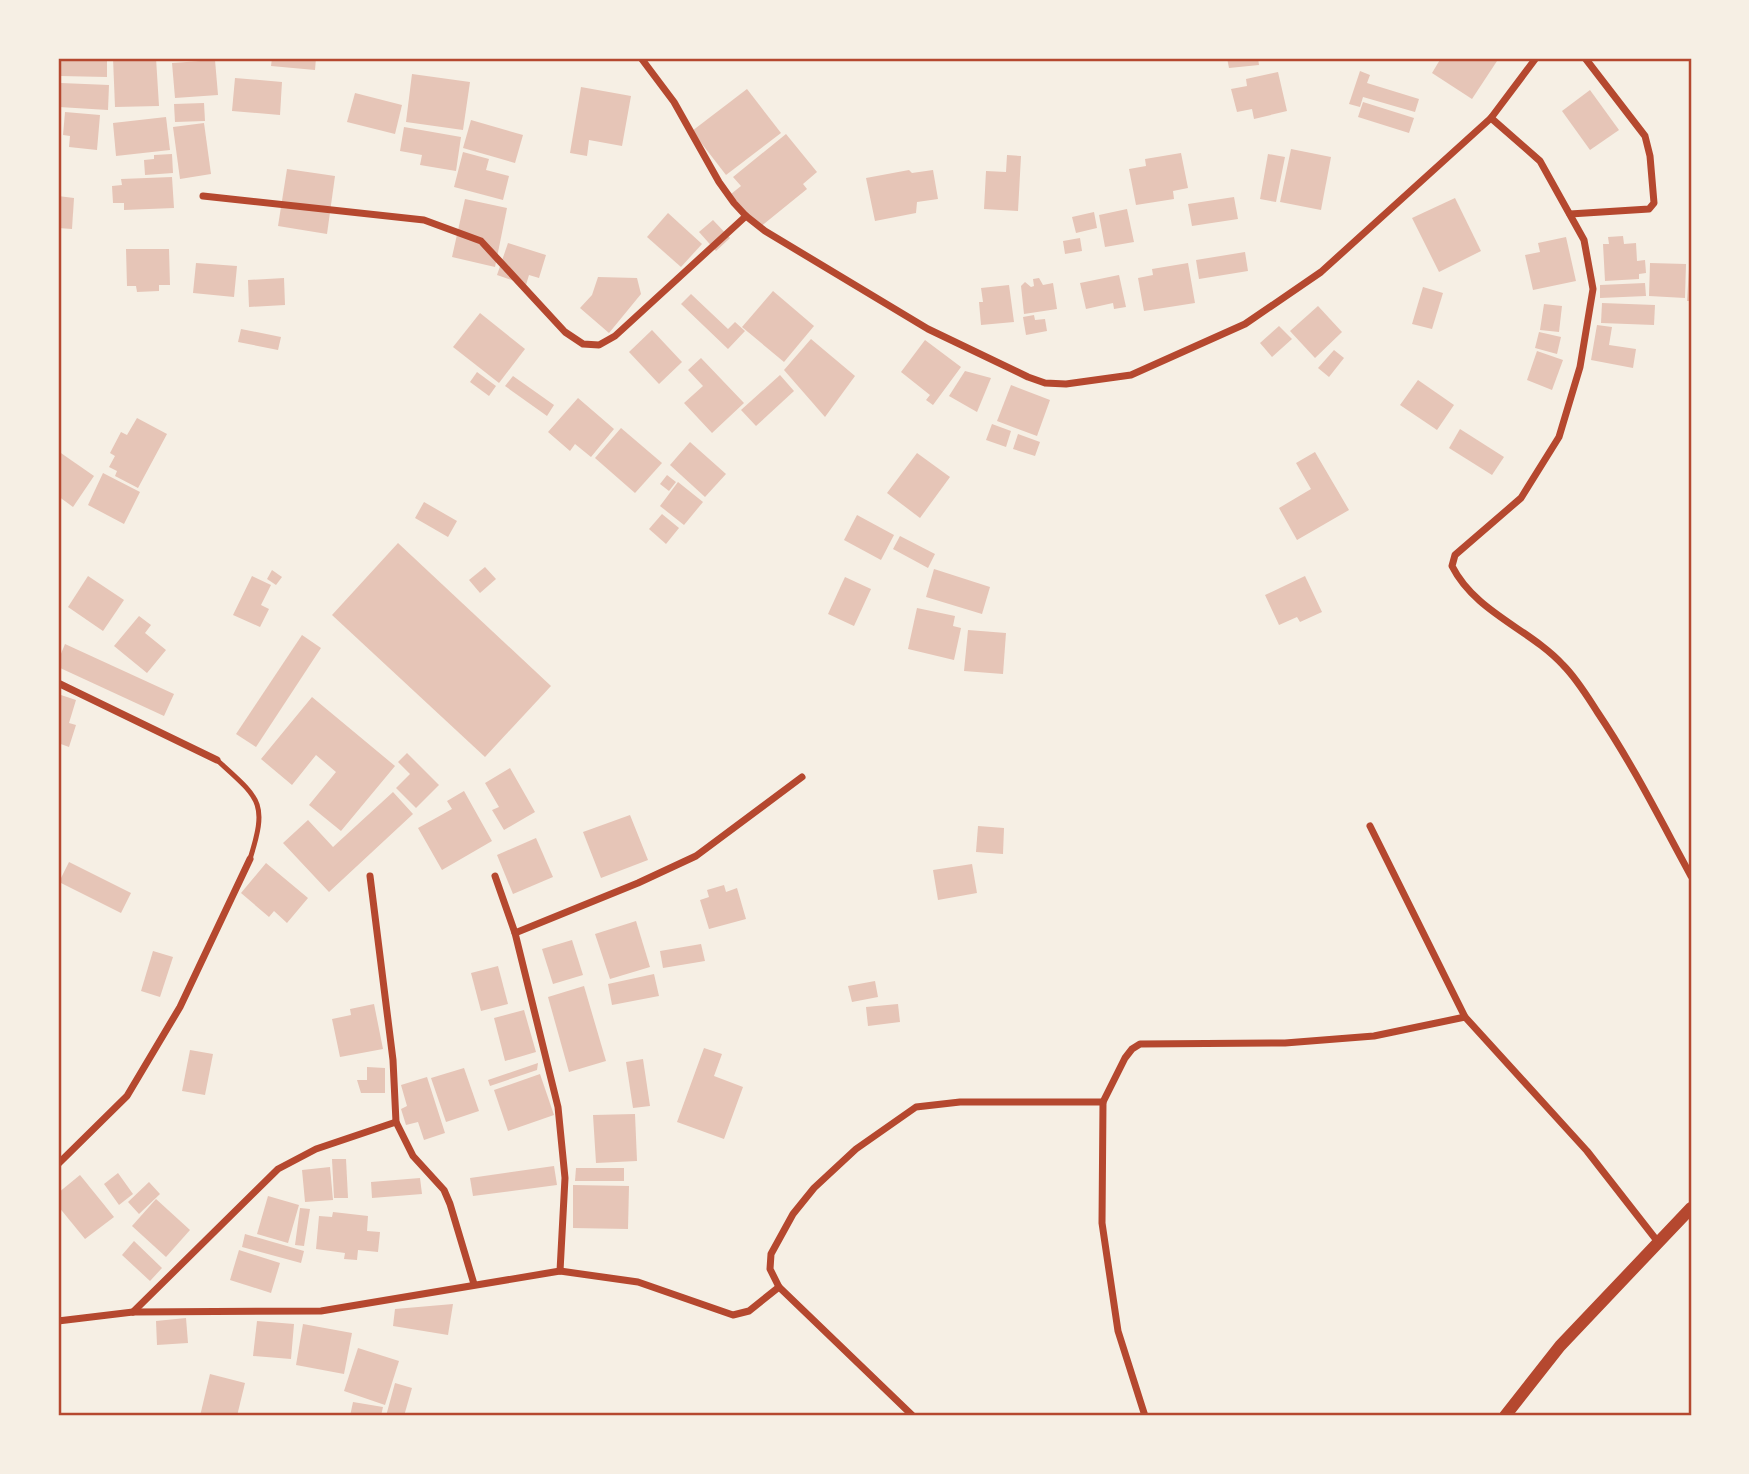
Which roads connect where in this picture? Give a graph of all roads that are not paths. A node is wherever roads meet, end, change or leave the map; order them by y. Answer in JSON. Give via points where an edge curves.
{"nodes":[{"id":1,"x":641,"y":58,"type":"edge"},
{"id":2,"x":1536,"y":58,"type":"edge"},
{"id":3,"x":1585,"y":58,"type":"edge"},
{"id":4,"x":1491,"y":118,"type":"junction"},
{"id":5,"x":203,"y":196,"type":"dead end"},
{"id":6,"x":1570,"y":214,"type":"junction"},
{"id":7,"x":746,"y":216,"type":"junction"},
{"id":8,"x":58,"y":683,"type":"edge"},
{"id":9,"x":217,"y":760,"type":"joint"},
{"id":10,"x":802,"y":777,"type":"dead end"},
{"id":11,"x":1370,"y":826,"type":"dead end"},
{"id":12,"x":250,"y":859,"type":"joint"},
{"id":13,"x":370,"y":876,"type":"dead end"},
{"id":14,"x":495,"y":876,"type":"dead end"},
{"id":15,"x":1691,"y":876,"type":"edge"},
{"id":16,"x":515,"y":933,"type":"junction"},
{"id":17,"x":1465,"y":1017,"type":"junction"},
{"id":18,"x":1103,"y":1102,"type":"junction"},
{"id":19,"x":396,"y":1122,"type":"junction"},
{"id":20,"x":58,"y":1164,"type":"edge"},
{"id":21,"x":1691,"y":1208,"type":"edge"},
{"id":22,"x":1658,"y":1242,"type":"junction"},
{"id":23,"x":560,"y":1271,"type":"junction"},
{"id":24,"x":474,"y":1284,"type":"junction"},
{"id":25,"x":779,"y":1287,"type":"junction"},
{"id":26,"x":133,"y":1312,"type":"junction"},
{"id":27,"x":58,"y":1321,"type":"edge"},
{"id":28,"x":913,"y":1416,"type":"edge"},
{"id":29,"x":1145,"y":1416,"type":"edge"},
{"id":30,"x":1505,"y":1416,"type":"edge"}],
"edges":[{"from":1,"to":7,"type":"street","via":[[674,102],[719,182]]},
{"from":2,"to":4,"type":"street"},
{"from":3,"to":6,"type":"street","via":[[1645,136],[1654,203],[1649,209]]},
{"from":4,"to":6,"type":"street","via":[[1540,161]]},
{"from":4,"to":7,"type":"street","via":[[1321,272],[1245,324],[1131,375],[1066,384],[1028,377],[928,329]]},
{"from":5,"to":7,"type":"street","via":[[424,220],[481,241],[565,332],[583,344],[599,345],[615,336]]},
{"from":6,"to":15,"type":"street","via":[[1584,240],[1593,289],[1580,367],[1559,437],[1521,498],[1455,555],[1452,566],[1469,591],[1549,652],[1576,680],[1616,740]]},
{"from":8,"to":9,"type":"street"},
{"from":9,"to":12,"type":"lane","via":[[260,806],[259,831]]},
{"from":10,"to":16,"type":"street","via":[[696,856]]},
{"from":11,"to":17,"type":"street"},
{"from":12,"to":20,"type":"street","via":[[180,1007],[127,1096]]},
{"from":13,"to":19,"type":"street","via":[[393,1060]]},
{"from":14,"to":16,"type":"street"},
{"from":16,"to":23,"type":"street","via":[[558,1107],[565,1178]]},
{"from":17,"to":18,"type":"street","via":[[1374,1036],[1285,1043],[1140,1044],[1125,1058]]},
{"from":17,"to":22,"type":"street","via":[[1587,1152]]},
{"from":18,"to":25,"type":"street","via":[[960,1102],[916,1107],[856,1149],[793,1214],[771,1254],[770,1269]]},
{"from":18,"to":29,"type":"street","via":[[1102,1223],[1118,1331]]},
{"from":19,"to":24,"type":"street","via":[[413,1156],[447,1197]]},
{"from":19,"to":26,"type":"street","via":[[316,1149],[278,1169]]},
{"from":21,"to":22,"type":"street"},
{"from":22,"to":30,"type":"street","via":[[1560,1346]]},
{"from":23,"to":24,"type":"street"},
{"from":23,"to":25,"type":"street","via":[[638,1282],[733,1315],[749,1311]]},
{"from":24,"to":26,"type":"street","via":[[321,1311]]},
{"from":25,"to":28,"type":"street"},
{"from":26,"to":27,"type":"street"}]}
